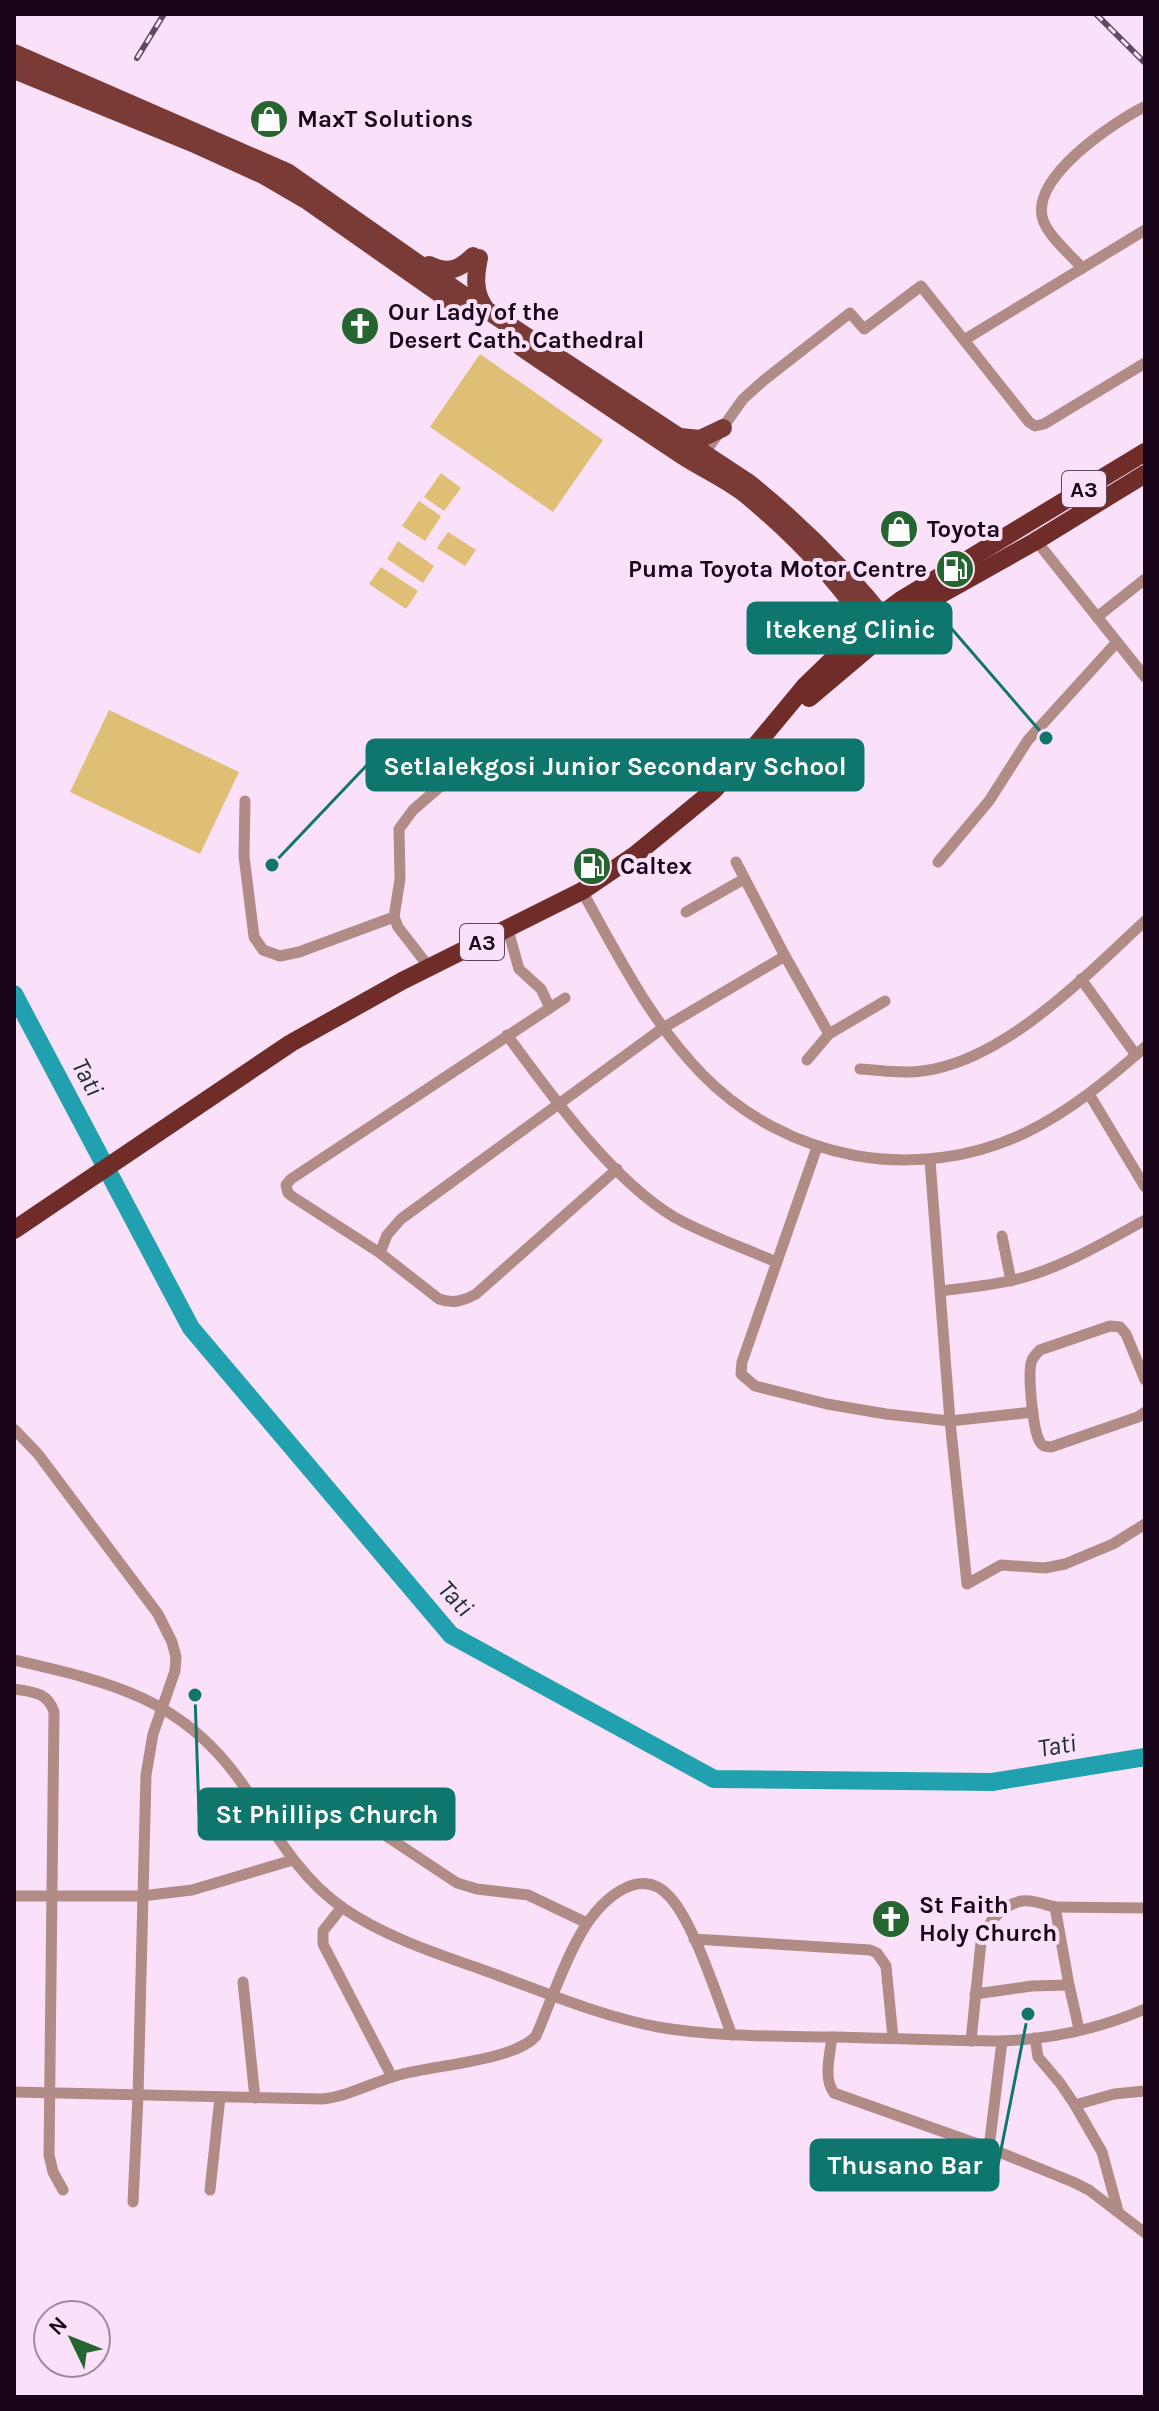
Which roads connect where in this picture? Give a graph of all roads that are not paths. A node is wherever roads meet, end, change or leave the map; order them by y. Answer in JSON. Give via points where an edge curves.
{"nodes":[{"id":1,"x":14,"y":53,"type":"edge"},
{"id":2,"x":14,"y":70,"type":"edge"},
{"id":3,"x":62,"y":82,"type":"junction"},
{"id":4,"x":1144,"y":107,"type":"edge"},
{"id":5,"x":1145,"y":230,"type":"edge"},
{"id":6,"x":407,"y":262,"type":"junction"},
{"id":7,"x":1082,"y":268,"type":"junction"},
{"id":8,"x":486,"y":309,"type":"junction"},
{"id":9,"x":964,"y":340,"type":"junction"},
{"id":10,"x":1145,"y":363,"type":"edge"},
{"id":11,"x":723,"y":428,"type":"junction"},
{"id":12,"x":680,"y":437,"type":"junction"},
{"id":13,"x":1145,"y":452,"type":"edge"},
{"id":14,"x":700,"y":459,"type":"junction"},
{"id":15,"x":727,"y":469,"type":"junction"},
{"id":16,"x":1145,"y":474,"type":"edge"},
{"id":17,"x":1024,"y":525,"type":"junction"},
{"id":18,"x":1036,"y":541,"type":"junction"},
{"id":19,"x":1145,"y":579,"type":"edge"},
{"id":20,"x":1097,"y":617,"type":"junction"},
{"id":21,"x":880,"y":627,"type":"junction"},
{"id":22,"x":1117,"y":642,"type":"junction"},
{"id":23,"x":1145,"y":677,"type":"edge"},
{"id":24,"x":472,"y":759,"type":"dead end"},
{"id":25,"x":245,"y":801,"type":"dead end"},
{"id":26,"x":736,"y":862,"type":"dead end"},
{"id":27,"x":938,"y":862,"type":"dead end"},
{"id":28,"x":744,"y":879,"type":"junction"},
{"id":29,"x":582,"y":891,"type":"junction"},
{"id":30,"x":686,"y":912,"type":"dead end"},
{"id":31,"x":394,"y":917,"type":"junction"},
{"id":32,"x":1145,"y":921,"type":"edge"},
{"id":33,"x":508,"y":930,"type":"junction"},
{"id":34,"x":785,"y":956,"type":"junction"},
{"id":35,"x":429,"y":967,"type":"junction"},
{"id":36,"x":1081,"y":979,"type":"junction"},
{"id":37,"x":565,"y":998,"type":"dead end"},
{"id":38,"x":885,"y":1001,"type":"dead end"},
{"id":39,"x":550,"y":1008,"type":"junction"},
{"id":40,"x":663,"y":1028,"type":"junction"},
{"id":41,"x":829,"y":1034,"type":"junction"},
{"id":42,"x":507,"y":1035,"type":"junction"},
{"id":43,"x":1141,"y":1051,"type":"edge"},
{"id":44,"x":807,"y":1060,"type":"dead end"},
{"id":45,"x":860,"y":1069,"type":"dead end"},
{"id":46,"x":1089,"y":1094,"type":"junction"},
{"id":47,"x":558,"y":1104,"type":"junction"},
{"id":48,"x":817,"y":1147,"type":"junction"},
{"id":49,"x":930,"y":1161,"type":"junction"},
{"id":50,"x":617,"y":1169,"type":"junction"},
{"id":51,"x":1145,"y":1187,"type":"edge"},
{"id":52,"x":1145,"y":1220,"type":"edge"},
{"id":53,"x":18,"y":1228,"type":"edge"},
{"id":54,"x":1002,"y":1236,"type":"dead end"},
{"id":55,"x":380,"y":1253,"type":"junction"},
{"id":56,"x":776,"y":1262,"type":"junction"},
{"id":57,"x":1011,"y":1281,"type":"junction"},
{"id":58,"x":941,"y":1291,"type":"junction"},
{"id":59,"x":1145,"y":1379,"type":"edge"},
{"id":60,"x":1033,"y":1412,"type":"junction"},
{"id":61,"x":1145,"y":1412,"type":"edge"},
{"id":62,"x":950,"y":1421,"type":"junction"},
{"id":63,"x":14,"y":1429,"type":"edge"},
{"id":64,"x":1145,"y":1524,"type":"edge"},
{"id":65,"x":14,"y":1660,"type":"edge"},
{"id":66,"x":14,"y":1689,"type":"edge"},
{"id":67,"x":163,"y":1707,"type":"junction"},
{"id":68,"x":265,"y":1818,"type":"junction"},
{"id":69,"x":293,"y":1860,"type":"junction"},
{"id":70,"x":14,"y":1896,"type":"edge"},
{"id":71,"x":52,"y":1896,"type":"junction"},
{"id":72,"x":142,"y":1896,"type":"junction"},
{"id":73,"x":342,"y":1907,"type":"junction"},
{"id":74,"x":1055,"y":1907,"type":"junction"},
{"id":75,"x":1145,"y":1908,"type":"edge"},
{"id":76,"x":587,"y":1923,"type":"junction"},
{"id":77,"x":694,"y":1939,"type":"junction"},
{"id":78,"x":243,"y":1982,"type":"dead end"},
{"id":79,"x":1069,"y":1985,"type":"junction"},
{"id":80,"x":975,"y":1994,"type":"junction"},
{"id":81,"x":554,"y":1995,"type":"junction"},
{"id":82,"x":1145,"y":2009,"type":"edge"},
{"id":83,"x":1079,"y":2029,"type":"junction"},
{"id":84,"x":732,"y":2035,"type":"junction"},
{"id":85,"x":832,"y":2037,"type":"junction"},
{"id":86,"x":893,"y":2038,"type":"junction"},
{"id":87,"x":1035,"y":2038,"type":"junction"},
{"id":88,"x":971,"y":2041,"type":"junction"},
{"id":89,"x":1002,"y":2041,"type":"junction"},
{"id":90,"x":392,"y":2077,"type":"junction"},
{"id":91,"x":1145,"y":2091,"type":"edge"},
{"id":92,"x":14,"y":2092,"type":"edge"},
{"id":93,"x":50,"y":2093,"type":"junction"},
{"id":94,"x":138,"y":2096,"type":"junction"},
{"id":95,"x":220,"y":2097,"type":"junction"},
{"id":96,"x":255,"y":2098,"type":"junction"},
{"id":97,"x":1075,"y":2105,"type":"junction"},
{"id":98,"x":989,"y":2148,"type":"junction"},
{"id":99,"x":63,"y":2190,"type":"dead end"},
{"id":100,"x":210,"y":2190,"type":"dead end"},
{"id":101,"x":133,"y":2202,"type":"dead end"},
{"id":102,"x":1118,"y":2212,"type":"junction"},
{"id":103,"x":1145,"y":2233,"type":"edge"}],
"edges":[{"from":1,"to":3,"type":"main road"},
{"from":2,"to":3,"type":"main road"},
{"from":3,"to":6,"type":"main road","via":[[287,172]]},
{"from":4,"to":7,"type":"street","via":[[1079,151],[1045,196],[1044,224]]},
{"from":5,"to":7,"type":"street"},
{"from":6,"to":8,"type":"main road"},
{"from":6,"to":8,"type":"main road","via":[[447,271],[476,257],[475,283]]},
{"from":6,"to":14,"type":"main road"},
{"from":7,"to":9,"type":"street"},
{"from":8,"to":12,"type":"main road"},
{"from":9,"to":10,"type":"street","via":[[1035,426]]},
{"from":9,"to":11,"type":"street","via":[[921,286],[864,329],[850,313],[743,399]]},
{"from":11,"to":12,"type":"main road","via":[[700,439]]},
{"from":11,"to":14,"type":"street"},
{"from":11,"to":15,"type":"main road","via":[[718,450]]},
{"from":12,"to":14,"type":"main road"},
{"from":13,"to":17,"type":"highway","number":"A3"},
{"from":14,"to":15,"type":"main road"},
{"from":14,"to":21,"type":"main road","via":[[781,526]]},
{"from":15,"to":21,"type":"main road","via":[[790,517],[834,560]]},
{"from":16,"to":18,"type":"highway","number":"A3"},
{"from":17,"to":18,"type":"street"},
{"from":17,"to":21,"type":"highway","number":"A3","via":[[901,600]]},
{"from":18,"to":20,"type":"street"},
{"from":18,"to":21,"type":"highway","number":"A3"},
{"from":19,"to":20,"type":"street"},
{"from":20,"to":22,"type":"street"},
{"from":21,"to":29,"type":"highway","number":"A3","via":[[805,686],[713,791]]},
{"from":22,"to":23,"type":"street"},
{"from":22,"to":27,"type":"street","via":[[1028,740],[989,801]]},
{"from":24,"to":31,"type":"street","via":[[403,820]]},
{"from":25,"to":31,"type":"street","via":[[244,856],[254,937],[263,950],[290,954]]},
{"from":26,"to":28,"type":"street"},
{"from":28,"to":30,"type":"street"},
{"from":28,"to":34,"type":"street"},
{"from":29,"to":33,"type":"highway","number":"A3"},
{"from":29,"to":40,"type":"street"},
{"from":31,"to":35,"type":"street"},
{"from":32,"to":36,"type":"street"},
{"from":33,"to":35,"type":"highway","number":"A3"},
{"from":33,"to":39,"type":"street","via":[[519,969],[541,989]]},
{"from":34,"to":40,"type":"street"},
{"from":34,"to":41,"type":"street"},
{"from":35,"to":53,"type":"highway","number":"A3","via":[[291,1043]]},
{"from":36,"to":43,"type":"street"},
{"from":36,"to":45,"type":"street","via":[[1023,1026],[967,1059],[920,1072]]},
{"from":37,"to":39,"type":"street"},
{"from":38,"to":41,"type":"street"},
{"from":39,"to":42,"type":"street"},
{"from":40,"to":47,"type":"street"},
{"from":40,"to":48,"type":"street","via":[[739,1107]]},
{"from":41,"to":44,"type":"street"},
{"from":42,"to":47,"type":"street"},
{"from":42,"to":55,"type":"street","via":[[286,1185],[293,1197]]},
{"from":43,"to":46,"type":"street"},
{"from":46,"to":49,"type":"street","via":[[1028,1132]]},
{"from":46,"to":51,"type":"street"},
{"from":47,"to":50,"type":"street"},
{"from":47,"to":55,"type":"street","via":[[401,1219]]},
{"from":48,"to":49,"type":"street"},
{"from":48,"to":56,"type":"street"},
{"from":49,"to":58,"type":"street"},
{"from":50,"to":55,"type":"street","via":[[466,1300],[439,1299]]},
{"from":50,"to":56,"type":"street","via":[[676,1217]]},
{"from":52,"to":57,"type":"street","via":[[1100,1245]]},
{"from":54,"to":57,"type":"street"},
{"from":56,"to":62,"type":"street","via":[[742,1362],[741,1374],[748,1381],[827,1404]]},
{"from":57,"to":58,"type":"street"},
{"from":58,"to":62,"type":"street"},
{"from":59,"to":60,"type":"street","via":[[1126,1334],[1110,1326],[1040,1350],[1031,1366]]},
{"from":60,"to":61,"type":"street","via":[[1038,1439],[1051,1447]]},
{"from":60,"to":62,"type":"street"},
{"from":62,"to":64,"type":"street","via":[[967,1584],[1001,1565],[1065,1564]]},
{"from":63,"to":67,"type":"street","via":[[167,1629],[176,1657]]},
{"from":65,"to":67,"type":"street","via":[[120,1688]]},
{"from":66,"to":71,"type":"street","via":[[46,1697],[54,1712]]},
{"from":67,"to":68,"type":"street","via":[[225,1761]]},
{"from":67,"to":72,"type":"street","via":[[146,1775]]},
{"from":68,"to":69,"type":"street"},
{"from":68,"to":76,"type":"street","via":[[310,1799],[335,1802],[457,1883],[528,1895]]},
{"from":69,"to":72,"type":"street","via":[[205,1887]]},
{"from":69,"to":73,"type":"street"},
{"from":70,"to":71,"type":"street"},
{"from":71,"to":72,"type":"street"},
{"from":71,"to":93,"type":"street"},
{"from":72,"to":94,"type":"street"},
{"from":73,"to":81,"type":"street","via":[[401,1939]]},
{"from":73,"to":90,"type":"street","via":[[323,1931],[323,1944]]},
{"from":74,"to":75,"type":"street"},
{"from":74,"to":79,"type":"street"},
{"from":74,"to":80,"type":"street","via":[[1020,1901],[991,1920],[981,1942]]},
{"from":76,"to":77,"type":"street","via":[[626,1885],[647,1883],[667,1893]]},
{"from":76,"to":81,"type":"street"},
{"from":77,"to":84,"type":"street"},
{"from":77,"to":86,"type":"street","via":[[877,1953],[886,1966]]},
{"from":78,"to":96,"type":"street"},
{"from":79,"to":80,"type":"street"},
{"from":79,"to":83,"type":"street"},
{"from":80,"to":88,"type":"street"},
{"from":81,"to":84,"type":"street","via":[[656,2026]]},
{"from":81,"to":90,"type":"street","via":[[536,2036],[522,2048]]},
{"from":82,"to":83,"type":"street"},
{"from":83,"to":87,"type":"street"},
{"from":84,"to":85,"type":"street"},
{"from":85,"to":86,"type":"street"},
{"from":85,"to":98,"type":"street","via":[[828,2079],[834,2093]]},
{"from":86,"to":88,"type":"street"},
{"from":87,"to":89,"type":"street"},
{"from":87,"to":97,"type":"street","via":[[1038,2057]]},
{"from":88,"to":89,"type":"street"},
{"from":89,"to":98,"type":"street"},
{"from":90,"to":96,"type":"street","via":[[336,2097]]},
{"from":91,"to":97,"type":"street"},
{"from":92,"to":93,"type":"street"},
{"from":93,"to":94,"type":"street"},
{"from":93,"to":99,"type":"street","via":[[49,2155]]},
{"from":94,"to":95,"type":"street"},
{"from":94,"to":101,"type":"street"},
{"from":95,"to":96,"type":"street"},
{"from":95,"to":100,"type":"street"},
{"from":97,"to":102,"type":"street","via":[[1102,2152]]},
{"from":98,"to":102,"type":"street","via":[[1080,2185]]},
{"from":102,"to":103,"type":"street"}]}
